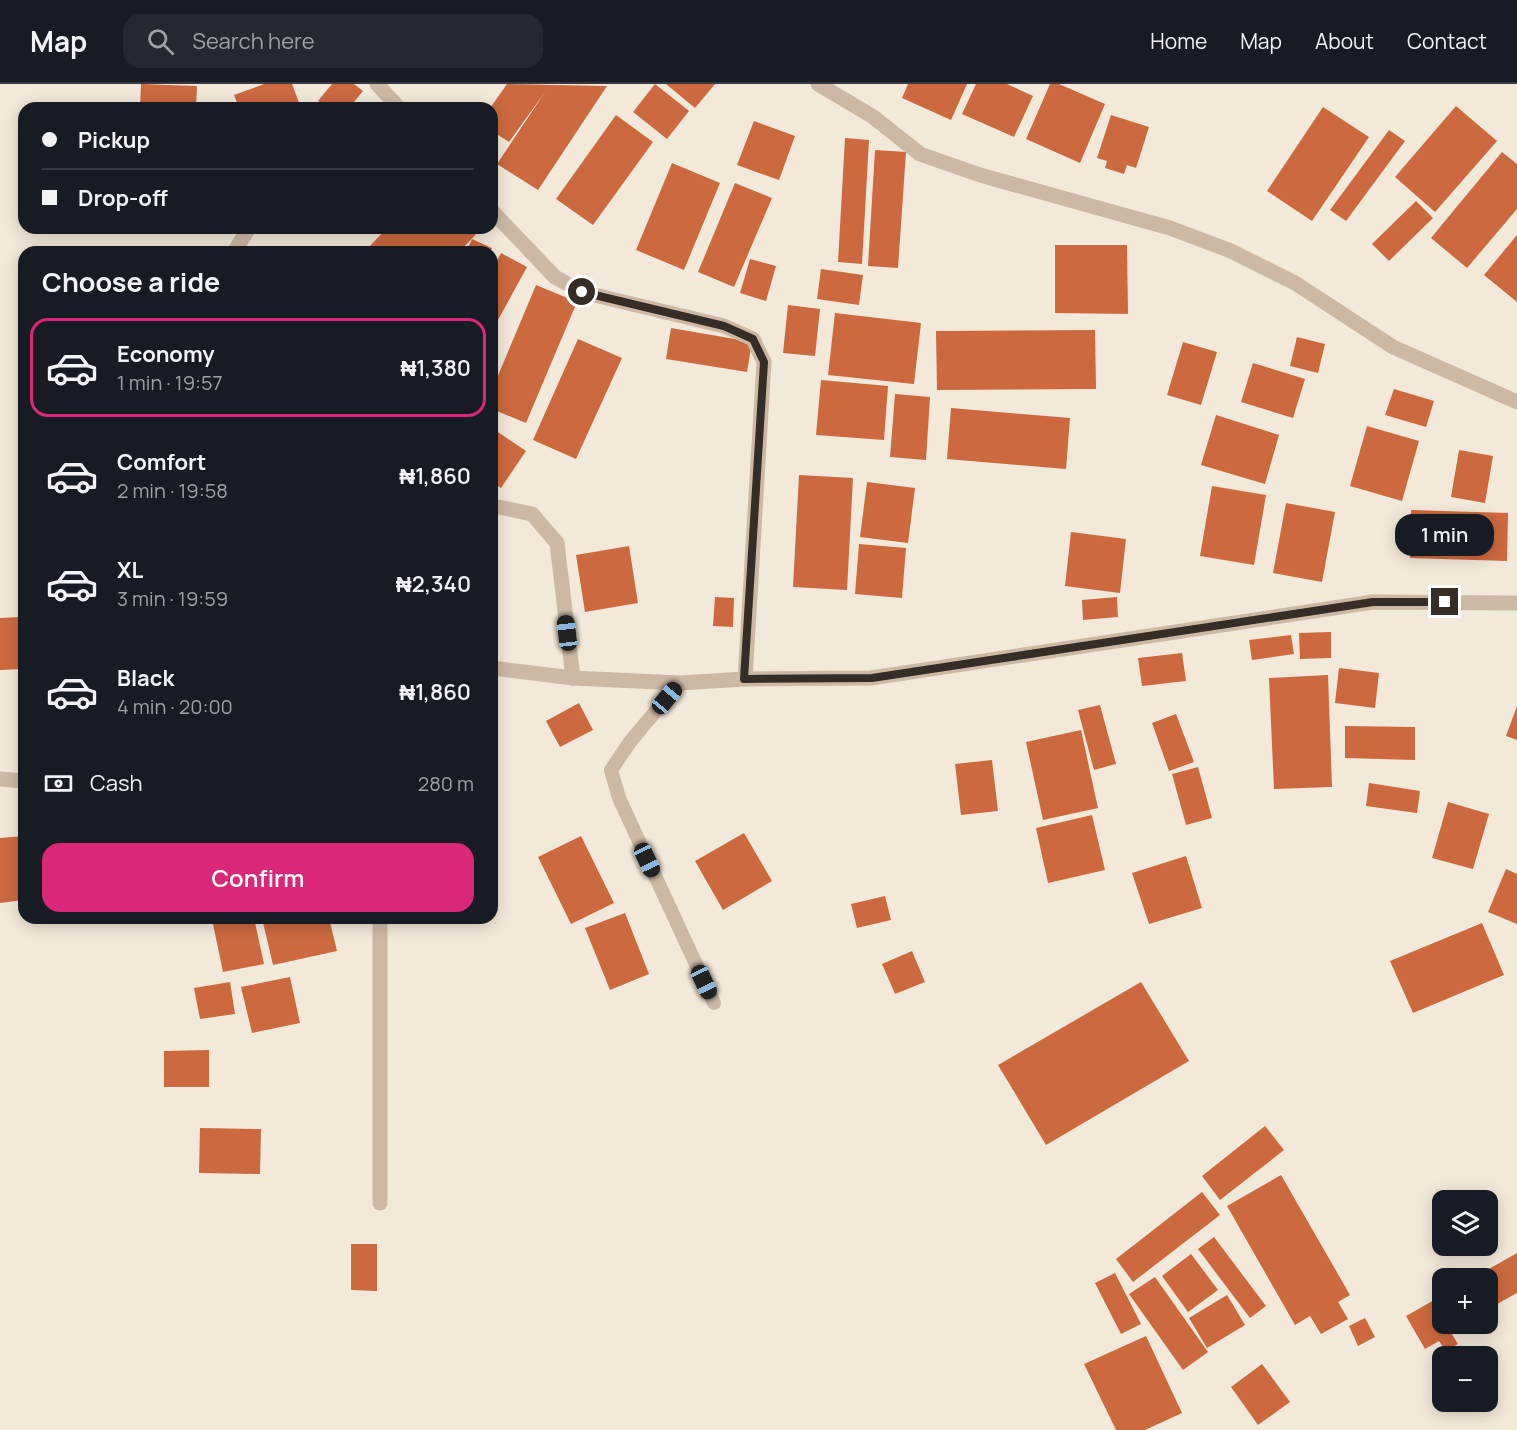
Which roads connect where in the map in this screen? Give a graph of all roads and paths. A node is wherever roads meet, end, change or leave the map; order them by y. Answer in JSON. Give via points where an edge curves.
{"nodes":[{"id":1,"x":377,"y":84,"type":"edge"},
{"id":2,"x":818,"y":84,"type":"edge"},
{"id":3,"x":394,"y":102,"type":"edge"},
{"id":4,"x":498,"y":217,"type":"edge"},
{"id":5,"x":1517,"y":402,"type":"edge"},
{"id":6,"x":499,"y":507,"type":"dead end"},
{"id":7,"x":1517,"y":603,"type":"edge"},
{"id":8,"x":498,"y":669,"type":"edge"},
{"id":9,"x":573,"y":678,"type":"junction"},
{"id":10,"x":744,"y":679,"type":"junction"},
{"id":11,"x":679,"y":683,"type":"junction"},
{"id":12,"x":0,"y":779,"type":"edge"},
{"id":13,"x":18,"y":780,"type":"edge"},
{"id":14,"x":380,"y":924,"type":"edge"},
{"id":15,"x":714,"y":1003,"type":"dead end"},
{"id":16,"x":380,"y":1203,"type":"dead end"}],
"edges":[{"from":1,"to":3,"type":"street"},
{"from":2,"to":5,"type":"street","via":[[872,116],[920,154],[980,175],[1170,228],[1231,251],[1295,283],[1393,347]]},
{"from":4,"to":10,"type":"street","via":[[555,277],[582,292],[724,326],[753,339],[764,362]]},
{"from":6,"to":9,"type":"street","via":[[532,514],[557,543]]},
{"from":7,"to":10,"type":"street","via":[[1373,602],[872,678]]},
{"from":8,"to":9,"type":"street"},
{"from":9,"to":11,"type":"street"},
{"from":10,"to":11,"type":"street"},
{"from":11,"to":15,"type":"lane","via":[[611,770],[619,798]]},
{"from":12,"to":13,"type":"street"},
{"from":14,"to":16,"type":"street"}]}
